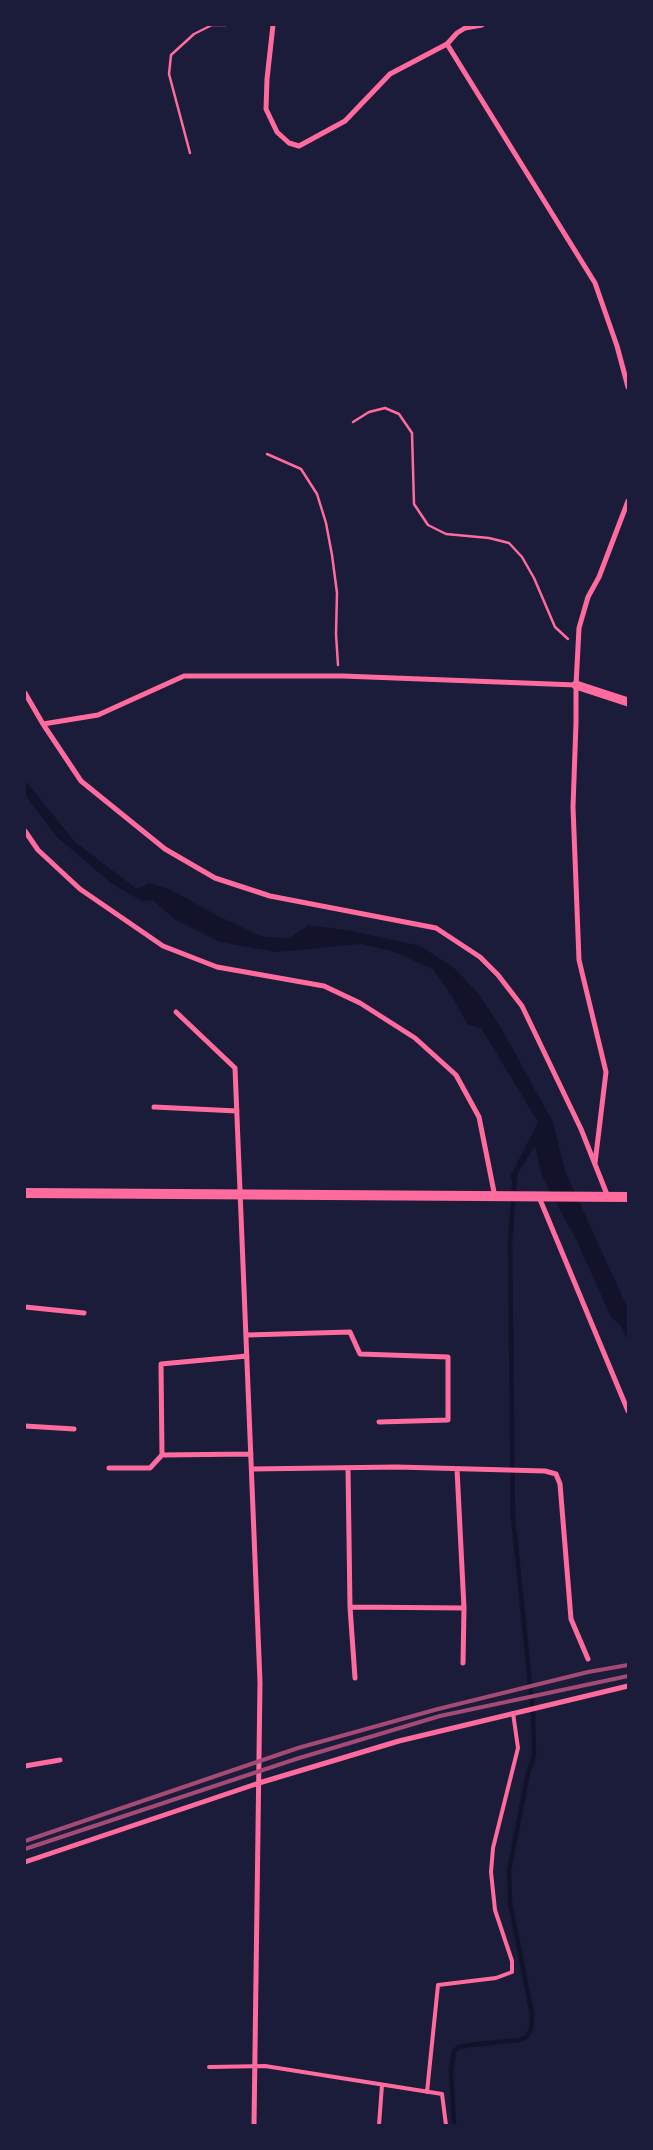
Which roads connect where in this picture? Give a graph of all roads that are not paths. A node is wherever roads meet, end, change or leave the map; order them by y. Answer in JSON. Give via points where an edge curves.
{"nodes":[{"id":1,"x":274,"y":25,"type":"edge"},
{"id":2,"x":482,"y":25,"type":"edge"},
{"id":3,"x":447,"y":44,"type":"junction"},
{"id":4,"x":628,"y":387,"type":"edge"},
{"id":5,"x":628,"y":501,"type":"edge"},
{"id":6,"x":576,"y":685,"type":"junction"},
{"id":7,"x":25,"y":693,"type":"edge"},
{"id":8,"x":628,"y":702,"type":"edge"},
{"id":9,"x":43,"y":724,"type":"junction"},
{"id":10,"x":25,"y":832,"type":"edge"},
{"id":11,"x":176,"y":1012,"type":"dead end"},
{"id":12,"x":154,"y":1107,"type":"dead end"},
{"id":13,"x":237,"y":1111,"type":"junction"},
{"id":14,"x":594,"y":1164,"type":"junction"},
{"id":15,"x":25,"y":1193,"type":"edge"},
{"id":16,"x":242,"y":1195,"type":"junction"},
{"id":17,"x":495,"y":1197,"type":"junction"},
{"id":18,"x":539,"y":1197,"type":"junction"},
{"id":19,"x":603,"y":1197,"type":"junction"},
{"id":20,"x":628,"y":1197,"type":"edge"},
{"id":21,"x":25,"y":1307,"type":"edge"},
{"id":22,"x":84,"y":1313,"type":"dead end"},
{"id":23,"x":247,"y":1335,"type":"junction"},
{"id":24,"x":247,"y":1356,"type":"junction"},
{"id":25,"x":628,"y":1411,"type":"edge"},
{"id":26,"x":379,"y":1422,"type":"dead end"},
{"id":27,"x":25,"y":1426,"type":"edge"},
{"id":28,"x":74,"y":1429,"type":"dead end"},
{"id":29,"x":251,"y":1454,"type":"junction"},
{"id":30,"x":162,"y":1455,"type":"junction"},
{"id":31,"x":108,"y":1468,"type":"dead end"},
{"id":32,"x":348,"y":1468,"type":"junction"},
{"id":33,"x":252,"y":1469,"type":"junction"},
{"id":34,"x":456,"y":1469,"type":"junction"},
{"id":35,"x":350,"y":1607,"type":"junction"},
{"id":36,"x":464,"y":1608,"type":"junction"},
{"id":37,"x":588,"y":1659,"type":"dead end"},
{"id":38,"x":464,"y":1663,"type":"dead end"},
{"id":39,"x":355,"y":1678,"type":"dead end"},
{"id":40,"x":628,"y":1686,"type":"edge"},
{"id":41,"x":513,"y":1712,"type":"junction"},
{"id":42,"x":60,"y":1760,"type":"dead end"},
{"id":43,"x":25,"y":1766,"type":"edge"},
{"id":44,"x":259,"y":1783,"type":"junction"},
{"id":45,"x":25,"y":1862,"type":"edge"},
{"id":46,"x":255,"y":2066,"type":"junction"},
{"id":47,"x":209,"y":2067,"type":"dead end"},
{"id":48,"x":382,"y":2085,"type":"junction"},
{"id":49,"x":427,"y":2092,"type":"junction"},
{"id":50,"x":254,"y":2125,"type":"edge"},
{"id":51,"x":379,"y":2125,"type":"edge"},
{"id":52,"x":446,"y":2125,"type":"edge"}],
"edges":[{"from":1,"to":3,"type":"street","via":[[266,109],[277,132],[289,143],[299,146],[345,120],[390,74]]},
{"from":2,"to":3,"type":"street","via":[[465,28]]},
{"from":3,"to":4,"type":"street","via":[[595,283]]},
{"from":5,"to":6,"type":"street","via":[[588,597],[579,628]]},
{"from":6,"to":8,"type":"street"},
{"from":6,"to":9,"type":"street","via":[[343,676],[184,676],[98,715]]},
{"from":6,"to":14,"type":"street","via":[[573,807],[579,960],[606,1072]]},
{"from":7,"to":9,"type":"street"},
{"from":9,"to":14,"type":"street","via":[[81,781],[165,849],[215,878],[270,896],[436,928],[480,957],[522,1006],[581,1129]]},
{"from":10,"to":17,"type":"street","via":[[38,850],[80,889],[163,946],[217,967],[324,986],[360,1003],[415,1038],[456,1075],[479,1117]]},
{"from":11,"to":13,"type":"street","via":[[235,1068]]},
{"from":12,"to":13,"type":"street"},
{"from":13,"to":16,"type":"street"},
{"from":14,"to":19,"type":"street"},
{"from":15,"to":16,"type":"main road"},
{"from":16,"to":17,"type":"main road"},
{"from":16,"to":23,"type":"street"},
{"from":17,"to":18,"type":"main road"},
{"from":18,"to":19,"type":"main road"},
{"from":18,"to":25,"type":"street"},
{"from":19,"to":20,"type":"main road"},
{"from":21,"to":22,"type":"street"},
{"from":23,"to":24,"type":"street"},
{"from":23,"to":26,"type":"street","via":[[350,1332],[360,1354],[448,1357],[448,1420]]},
{"from":24,"to":29,"type":"street"},
{"from":24,"to":30,"type":"street","via":[[161,1364]]},
{"from":27,"to":28,"type":"street"},
{"from":29,"to":30,"type":"street"},
{"from":29,"to":33,"type":"street"},
{"from":30,"to":31,"type":"street","via":[[150,1468]]},
{"from":32,"to":33,"type":"street"},
{"from":32,"to":34,"type":"street"},
{"from":32,"to":35,"type":"street"},
{"from":33,"to":44,"type":"street","via":[[260,1682]]},
{"from":34,"to":36,"type":"street"},
{"from":34,"to":37,"type":"street","via":[[556,1474],[560,1484],[571,1619]]},
{"from":35,"to":36,"type":"street"},
{"from":35,"to":39,"type":"street"},
{"from":36,"to":38,"type":"street"},
{"from":40,"to":41,"type":"street"},
{"from":41,"to":44,"type":"street","via":[[399,1741]]},
{"from":41,"to":49,"type":"lane","via":[[518,1748],[490,1872],[495,1910],[512,1961],[512,1972],[496,1978],[438,1985]]},
{"from":42,"to":43,"type":"street"},
{"from":44,"to":45,"type":"street"},
{"from":44,"to":46,"type":"street"},
{"from":46,"to":47,"type":"lane"},
{"from":46,"to":48,"type":"lane"},
{"from":46,"to":50,"type":"street"},
{"from":48,"to":49,"type":"lane"},
{"from":48,"to":51,"type":"lane"},
{"from":49,"to":52,"type":"lane","via":[[442,2094]]}]}
